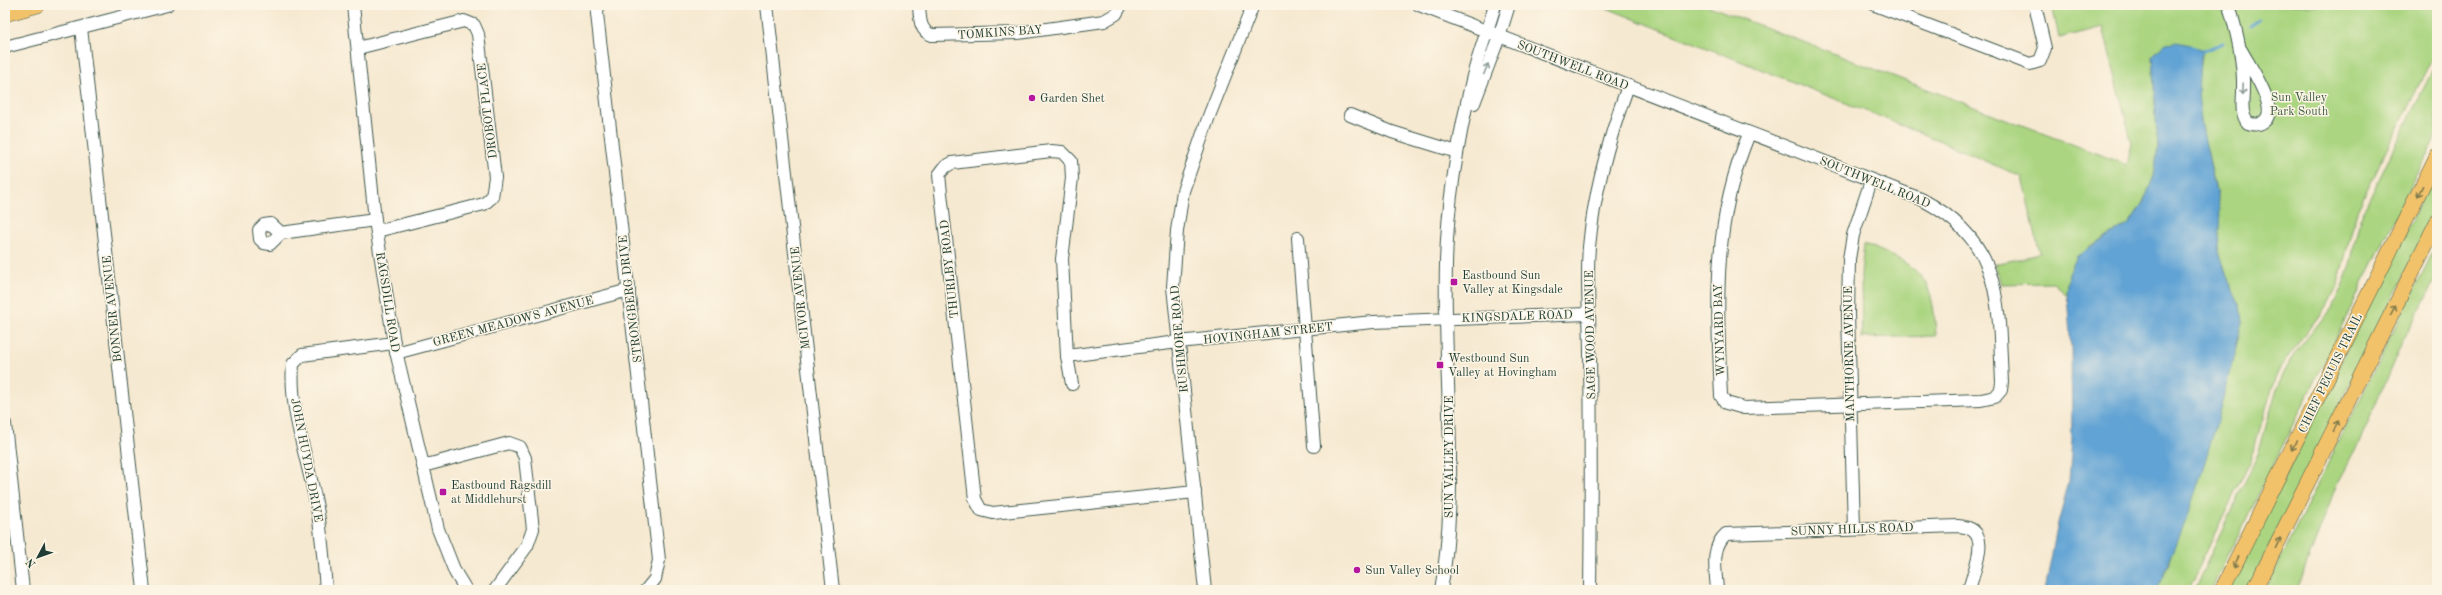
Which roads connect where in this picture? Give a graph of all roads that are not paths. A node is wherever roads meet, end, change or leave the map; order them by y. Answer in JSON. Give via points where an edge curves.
{"nodes":[{"id":1,"x":38,"y":5,"type":"edge"},
{"id":2,"x":167,"y":5,"type":"edge"},
{"id":3,"x":353,"y":5,"type":"edge"},
{"id":4,"x":598,"y":5,"type":"edge"},
{"id":5,"x":767,"y":5,"type":"edge"},
{"id":6,"x":919,"y":5,"type":"edge"},
{"id":7,"x":1121,"y":5,"type":"edge"},
{"id":8,"x":1253,"y":5,"type":"edge"},
{"id":9,"x":1419,"y":5,"type":"edge"},
{"id":10,"x":1495,"y":5,"type":"edge"},
{"id":11,"x":1509,"y":5,"type":"edge"},
{"id":12,"x":1875,"y":5,"type":"edge"},
{"id":13,"x":2034,"y":5,"type":"edge"},
{"id":14,"x":2229,"y":5,"type":"edge"},
{"id":15,"x":5,"y":14,"type":"edge"},
{"id":16,"x":81,"y":28,"type":"junction"},
{"id":17,"x":1487,"y":32,"type":"junction"},
{"id":18,"x":1499,"y":37,"type":"junction"},
{"id":19,"x":5,"y":47,"type":"edge"},
{"id":20,"x":358,"y":48,"type":"junction"},
{"id":21,"x":2241,"y":50,"type":"junction"},
{"id":22,"x":1628,"y":86,"type":"junction"},
{"id":23,"x":1350,"y":115,"type":"dead end"},
{"id":24,"x":1463,"y":132,"type":"junction"},
{"id":25,"x":1749,"y":134,"type":"junction"},
{"id":26,"x":1457,"y":152,"type":"junction"},
{"id":27,"x":2437,"y":156,"type":"edge"},
{"id":28,"x":1871,"y":181,"type":"junction"},
{"id":29,"x":2437,"y":222,"type":"edge"},
{"id":30,"x":376,"y":226,"type":"junction"},
{"id":31,"x":281,"y":233,"type":"dead end"},
{"id":32,"x":1298,"y":238,"type":"dead end"},
{"id":33,"x":629,"y":290,"type":"junction"},
{"id":34,"x":1588,"y":314,"type":"junction"},
{"id":35,"x":1446,"y":319,"type":"junction"},
{"id":36,"x":1305,"y":329,"type":"junction"},
{"id":37,"x":1178,"y":342,"type":"junction"},
{"id":38,"x":395,"y":348,"type":"junction"},
{"id":39,"x":1067,"y":356,"type":"junction"},
{"id":40,"x":1072,"y":384,"type":"dead end"},
{"id":41,"x":1850,"y":404,"type":"junction"},
{"id":42,"x":5,"y":424,"type":"edge"},
{"id":43,"x":1314,"y":446,"type":"dead end"},
{"id":44,"x":423,"y":466,"type":"junction"},
{"id":45,"x":1195,"y":492,"type":"junction"},
{"id":46,"x":1854,"y":529,"type":"junction"},
{"id":47,"x":22,"y":590,"type":"edge"},
{"id":48,"x":144,"y":590,"type":"edge"},
{"id":49,"x":326,"y":590,"type":"edge"},
{"id":50,"x":466,"y":590,"type":"edge"},
{"id":51,"x":495,"y":590,"type":"edge"},
{"id":52,"x":646,"y":590,"type":"edge"},
{"id":53,"x":833,"y":590,"type":"edge"},
{"id":54,"x":1206,"y":590,"type":"edge"},
{"id":55,"x":1441,"y":590,"type":"edge"},
{"id":56,"x":1590,"y":590,"type":"edge"},
{"id":57,"x":1717,"y":590,"type":"edge"},
{"id":58,"x":1969,"y":590,"type":"edge"},
{"id":59,"x":2222,"y":590,"type":"edge"},
{"id":60,"x":2254,"y":590,"type":"edge"}],
"edges":[{"from":1,"to":15,"type":"main road"},
{"from":2,"to":16,"type":"street"},
{"from":3,"to":20,"type":"street","name":"RAGSDILL ROAD"},
{"from":4,"to":33,"type":"street","name":"STRONGBERG DRIVE"},
{"from":5,"to":53,"type":"street","name":"MCIVOR AVENUE"},
{"from":6,"to":7,"type":"street","name":"TOMKINS BAY","via":[[922,27],[926,33],[932,35],[1018,33],[1104,20],[1116,14]]},
{"from":8,"to":37,"type":"street","name":"RUSHMORE ROAD","via":[[1209,116],[1183,191],[1173,287]]},
{"from":9,"to":17,"type":"street","name":"SOUTHWELL ROAD"},
{"from":10,"to":17,"type":"street","name":"SUN VALLEY DRIVE"},
{"from":11,"to":18,"type":"street","name":"SUN VALLEY DRIVE"},
{"from":12,"to":13,"type":"street","via":[[2030,64],[2040,61],[2045,48]]},
{"from":14,"to":21,"type":"street"},
{"from":16,"to":19,"type":"street"},
{"from":16,"to":48,"type":"street","name":"BONNER AVENUE"},
{"from":17,"to":18,"type":"street","name":"SOUTHWELL ROAD"},
{"from":17,"to":24,"type":"street","name":"SUN VALLEY DRIVE","via":[[1472,79]]},
{"from":18,"to":22,"type":"street","name":"SOUTHWELL ROAD"},
{"from":24,"to":18,"type":"street","name":"SUN VALLEY DRIVE","one_way":true},
{"from":20,"to":30,"type":"street","name":"RAGSDILL ROAD"},
{"from":20,"to":30,"type":"street","name":"DROBOT PLACE","via":[[464,21],[474,25],[478,34],[495,177],[492,198],[484,204]]},
{"from":21,"to":21,"type":"street","one_way":true,"via":[[2244,82],[2242,112],[2248,123],[2261,123],[2270,113],[2268,99]]},
{"from":22,"to":25,"type":"street","name":"SOUTHWELL ROAD"},
{"from":22,"to":34,"type":"street","name":"SAGE WOOD AVENUE","via":[[1610,135],[1597,191],[1589,247]]},
{"from":23,"to":26,"type":"street","via":[[1392,132]]},
{"from":24,"to":26,"type":"street","name":"SUN VALLEY DRIVE"},
{"from":25,"to":28,"type":"street","name":"SOUTHWELL ROAD"},
{"from":25,"to":41,"type":"street","name":"WYNYARD BAY","via":[[1731,183],[1722,229],[1718,270],[1722,396],[1726,403],[1744,408]]},
{"from":26,"to":35,"type":"street","name":"SUN VALLEY DRIVE","via":[[1448,227]]},
{"from":27,"to":59,"type":"main road","name":"CHIEF PEGUIS TRAIL","one_way":true},
{"from":28,"to":41,"type":"street","name":"MANTHORNE AVENUE","via":[[1853,234],[1849,259]]},
{"from":28,"to":41,"type":"street","name":"SOUTHWELL ROAD","via":[[1920,199],[1941,210],[1955,220],[1980,250],[1992,274],[1997,299],[2002,382],[1998,394],[1988,400]]},
{"from":60,"to":29,"type":"main road","one_way":true},
{"from":30,"to":31,"type":"street"},
{"from":30,"to":38,"type":"street","name":"RAGSDILL ROAD"},
{"from":32,"to":36,"type":"street"},
{"from":33,"to":38,"type":"street","name":"GREEN MEADOWS AVENUE"},
{"from":33,"to":52,"type":"street","name":"STRONGBERG DRIVE","via":[[659,560],[654,579]]},
{"from":34,"to":35,"type":"street","name":"KINGSDALE ROAD"},
{"from":34,"to":56,"type":"street","name":"SAGE WOOD AVENUE"},
{"from":35,"to":36,"type":"street","name":"HOVINGHAM STREET","via":[[1373,322]]},
{"from":35,"to":55,"type":"street","name":"SUN VALLEY DRIVE","via":[[1451,473],[1449,525]]},
{"from":36,"to":37,"type":"street","name":"HOVINGHAM STREET"},
{"from":36,"to":43,"type":"street"},
{"from":37,"to":39,"type":"street","name":"HOVINGHAM STREET"},
{"from":37,"to":45,"type":"street","name":"RUSHMORE ROAD"},
{"from":38,"to":44,"type":"street","name":"RAGSDILL ROAD"},
{"from":38,"to":49,"type":"street","name":"JOHN HUYDA DRIVE","via":[[302,355],[293,364],[292,376],[300,439],[317,508]]},
{"from":39,"to":40,"type":"street","name":"THURLBY ROAD"},
{"from":39,"to":45,"type":"street","name":"THURLBY ROAD","via":[[1062,259],[1072,178],[1071,161],[1062,152],[1051,151],[945,167],[939,175],[975,499],[981,510],[993,512]]},
{"from":41,"to":46,"type":"street","name":"MANTHORNE AVENUE"},
{"from":42,"to":47,"type":"street"},
{"from":44,"to":50,"type":"street","name":"RAGSDILL ROAD","via":[[438,528],[455,572]]},
{"from":44,"to":51,"type":"street","via":[[509,443],[520,447],[526,458],[533,529],[527,546]]},
{"from":45,"to":54,"type":"street","name":"RUSHMORE ROAD"},
{"from":46,"to":57,"type":"street","name":"SUNNY HILLS ROAD","via":[[1726,534],[1718,542],[1715,551]]},
{"from":46,"to":58,"type":"street","name":"SUNNY HILLS ROAD","via":[[1969,526],[1976,532],[1981,543]]}]}
